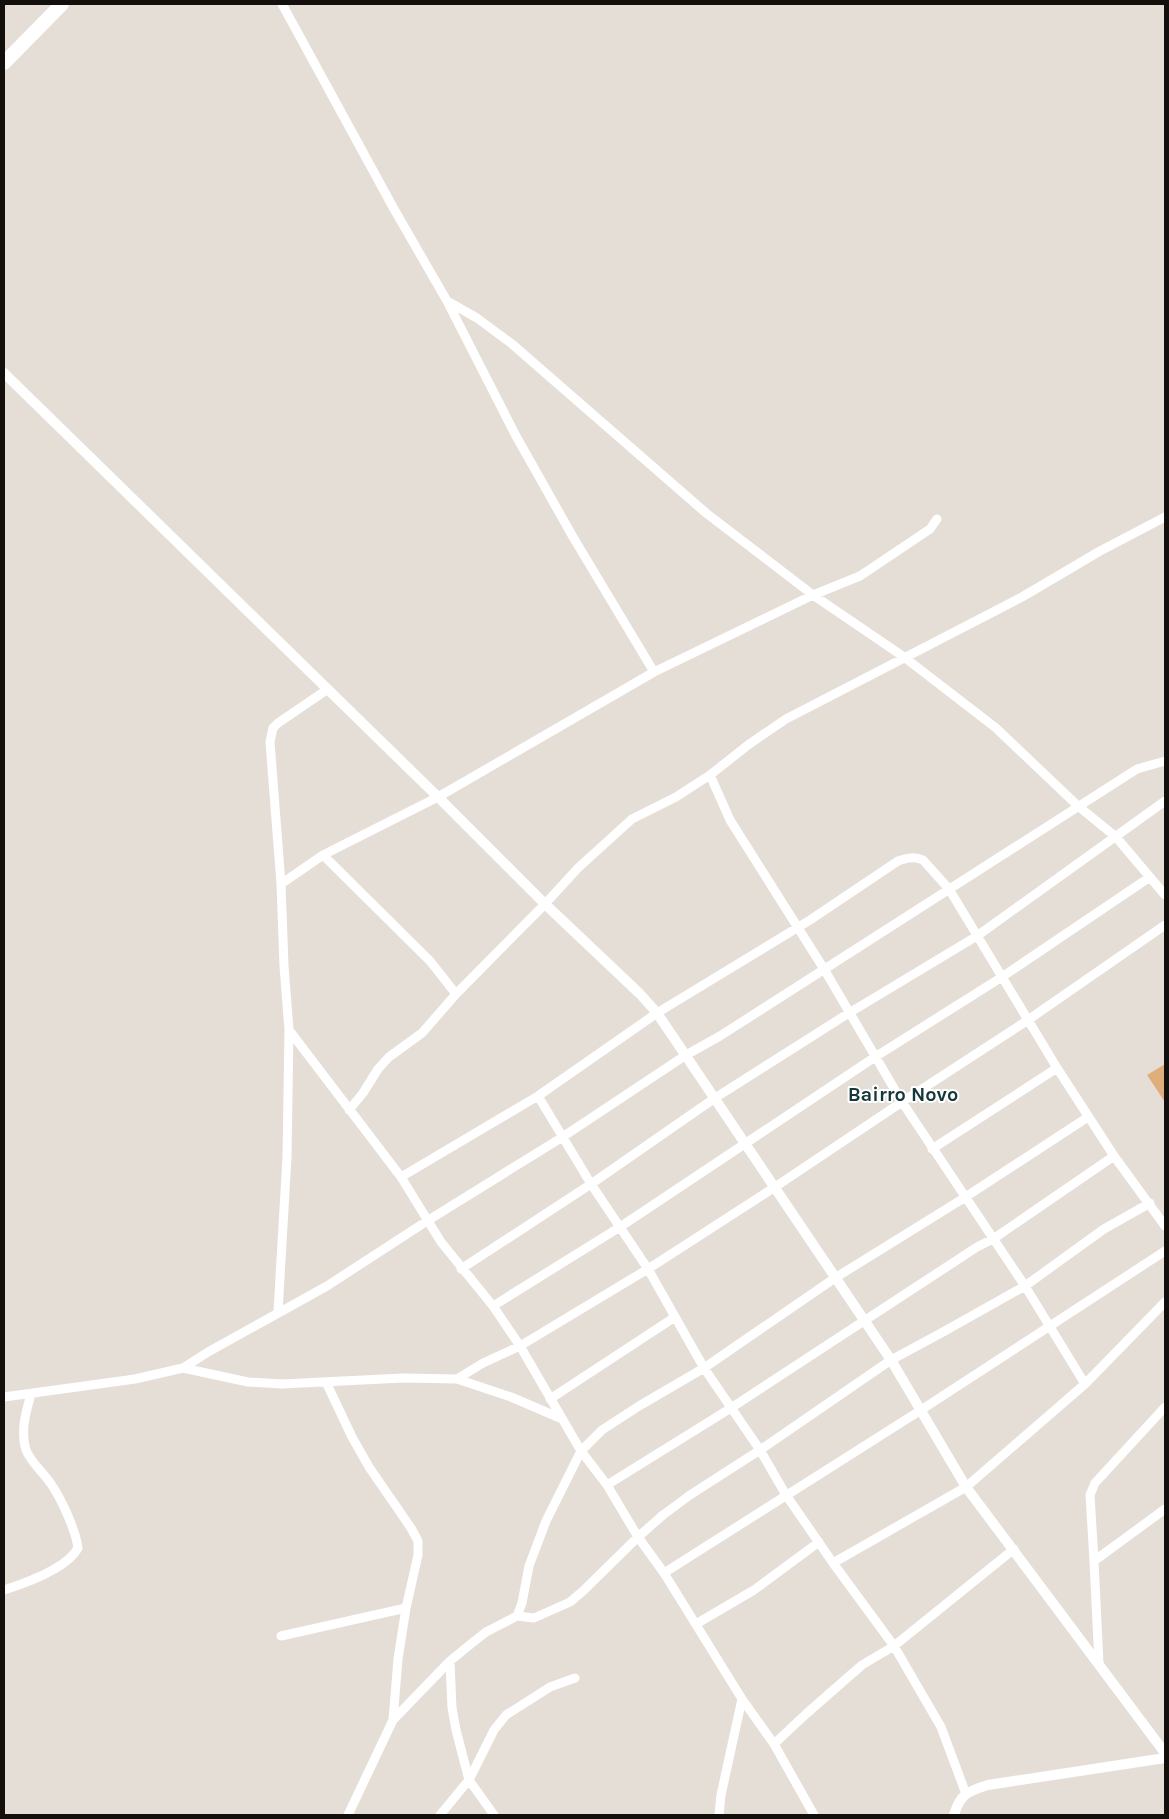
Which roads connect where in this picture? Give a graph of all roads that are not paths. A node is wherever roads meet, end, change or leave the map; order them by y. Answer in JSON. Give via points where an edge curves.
{"nodes":[{"id":1,"x":62,"y":4,"type":"edge"},
{"id":2,"x":282,"y":4,"type":"edge"},
{"id":3,"x":4,"y":63,"type":"edge"},
{"id":4,"x":447,"y":301,"type":"junction"},
{"id":5,"x":4,"y":372,"type":"edge"},
{"id":6,"x":1165,"y":517,"type":"edge"},
{"id":7,"x":937,"y":519,"type":"dead end"},
{"id":8,"x":813,"y":595,"type":"junction"},
{"id":9,"x":904,"y":657,"type":"junction"},
{"id":10,"x":654,"y":672,"type":"junction"},
{"id":11,"x":328,"y":689,"type":"junction"},
{"id":12,"x":1165,"y":761,"type":"edge"},
{"id":13,"x":710,"y":775,"type":"junction"},
{"id":14,"x":438,"y":797,"type":"junction"},
{"id":15,"x":1165,"y":801,"type":"edge"},
{"id":16,"x":1078,"y":806,"type":"junction"},
{"id":17,"x":1116,"y":837,"type":"junction"},
{"id":18,"x":324,"y":855,"type":"junction"},
{"id":19,"x":1150,"y":877,"type":"junction"},
{"id":20,"x":281,"y":884,"type":"junction"},
{"id":21,"x":949,"y":889,"type":"junction"},
{"id":22,"x":1165,"y":895,"type":"edge"},
{"id":23,"x":545,"y":904,"type":"junction"},
{"id":24,"x":1165,"y":925,"type":"edge"},
{"id":25,"x":798,"y":927,"type":"junction"},
{"id":26,"x":978,"y":936,"type":"junction"},
{"id":27,"x":824,"y":969,"type":"junction"},
{"id":28,"x":1002,"y":977,"type":"junction"},
{"id":29,"x":456,"y":994,"type":"junction"},
{"id":30,"x":657,"y":1013,"type":"junction"},
{"id":31,"x":849,"y":1013,"type":"junction"},
{"id":32,"x":1028,"y":1020,"type":"junction"},
{"id":33,"x":289,"y":1030,"type":"junction"},
{"id":34,"x":686,"y":1054,"type":"junction"},
{"id":35,"x":875,"y":1057,"type":"junction"},
{"id":36,"x":1057,"y":1068,"type":"junction"},
{"id":37,"x":538,"y":1096,"type":"junction"},
{"id":38,"x":715,"y":1098,"type":"junction"},
{"id":39,"x":902,"y":1102,"type":"junction"},
{"id":40,"x":349,"y":1110,"type":"junction"},
{"id":41,"x":1088,"y":1116,"type":"junction"},
{"id":42,"x":561,"y":1138,"type":"junction"},
{"id":43,"x":746,"y":1142,"type":"junction"},
{"id":44,"x":932,"y":1149,"type":"junction"},
{"id":45,"x":1114,"y":1156,"type":"junction"},
{"id":46,"x":401,"y":1177,"type":"junction"},
{"id":47,"x":591,"y":1184,"type":"junction"},
{"id":48,"x":775,"y":1188,"type":"junction"},
{"id":49,"x":964,"y":1198,"type":"junction"},
{"id":50,"x":1150,"y":1203,"type":"junction"},
{"id":51,"x":427,"y":1221,"type":"junction"},
{"id":52,"x":620,"y":1226,"type":"junction"},
{"id":53,"x":1165,"y":1226,"type":"edge"},
{"id":54,"x":993,"y":1239,"type":"junction"},
{"id":55,"x":1165,"y":1250,"type":"edge"},
{"id":56,"x":461,"y":1269,"type":"junction"},
{"id":57,"x":648,"y":1269,"type":"junction"},
{"id":58,"x":835,"y":1278,"type":"junction"},
{"id":59,"x":1025,"y":1286,"type":"junction"},
{"id":60,"x":1165,"y":1302,"type":"edge"},
{"id":61,"x":493,"y":1306,"type":"junction"},
{"id":62,"x":278,"y":1312,"type":"junction"},
{"id":63,"x":674,"y":1317,"type":"junction"},
{"id":64,"x":864,"y":1320,"type":"junction"},
{"id":65,"x":1049,"y":1326,"type":"junction"},
{"id":66,"x":520,"y":1346,"type":"junction"},
{"id":67,"x":890,"y":1360,"type":"junction"},
{"id":68,"x":183,"y":1368,"type":"junction"},
{"id":69,"x":704,"y":1368,"type":"junction"},
{"id":70,"x":457,"y":1380,"type":"junction"},
{"id":71,"x":326,"y":1382,"type":"junction"},
{"id":72,"x":1085,"y":1384,"type":"junction"},
{"id":73,"x":31,"y":1394,"type":"junction"},
{"id":74,"x":4,"y":1397,"type":"edge"},
{"id":75,"x":550,"y":1399,"type":"junction"},
{"id":76,"x":1165,"y":1407,"type":"edge"},
{"id":77,"x":730,"y":1408,"type":"junction"},
{"id":78,"x":920,"y":1410,"type":"junction"},
{"id":79,"x":560,"y":1418,"type":"junction"},
{"id":80,"x":760,"y":1450,"type":"junction"},
{"id":81,"x":581,"y":1451,"type":"junction"},
{"id":82,"x":607,"y":1484,"type":"junction"},
{"id":83,"x":966,"y":1487,"type":"junction"},
{"id":84,"x":786,"y":1495,"type":"junction"},
{"id":85,"x":1165,"y":1509,"type":"edge"},
{"id":86,"x":638,"y":1537,"type":"junction"},
{"id":87,"x":819,"y":1542,"type":"junction"},
{"id":88,"x":1014,"y":1549,"type":"junction"},
{"id":89,"x":1094,"y":1561,"type":"junction"},
{"id":90,"x":833,"y":1563,"type":"junction"},
{"id":91,"x":664,"y":1574,"type":"junction"},
{"id":92,"x":4,"y":1590,"type":"edge"},
{"id":93,"x":406,"y":1608,"type":"junction"},
{"id":94,"x":517,"y":1616,"type":"junction"},
{"id":95,"x":696,"y":1624,"type":"junction"},
{"id":96,"x":281,"y":1636,"type":"dead end"},
{"id":97,"x":894,"y":1646,"type":"junction"},
{"id":98,"x":450,"y":1661,"type":"junction"},
{"id":99,"x":1099,"y":1664,"type":"junction"},
{"id":100,"x":575,"y":1678,"type":"dead end"},
{"id":101,"x":742,"y":1699,"type":"junction"},
{"id":102,"x":393,"y":1720,"type":"junction"},
{"id":103,"x":774,"y":1744,"type":"junction"},
{"id":104,"x":1165,"y":1753,"type":"edge"},
{"id":105,"x":1165,"y":1758,"type":"edge"},
{"id":106,"x":469,"y":1780,"type":"junction"},
{"id":107,"x":966,"y":1794,"type":"junction"},
{"id":108,"x":348,"y":1815,"type":"edge"},
{"id":109,"x":440,"y":1815,"type":"edge"},
{"id":110,"x":494,"y":1815,"type":"edge"},
{"id":111,"x":719,"y":1815,"type":"edge"},
{"id":112,"x":814,"y":1815,"type":"edge"},
{"id":113,"x":954,"y":1815,"type":"edge"}],
"edges":[{"from":1,"to":3,"type":"main road"},
{"from":2,"to":4,"type":"street"},
{"from":4,"to":8,"type":"street","via":[[512,344],[706,513]]},
{"from":4,"to":10,"type":"street","via":[[516,436]]},
{"from":5,"to":11,"type":"street"},
{"from":6,"to":9,"type":"street","via":[[1022,597]]},
{"from":7,"to":8,"type":"street","via":[[930,529],[860,576]]},
{"from":8,"to":9,"type":"street"},
{"from":8,"to":10,"type":"street"},
{"from":9,"to":13,"type":"street","via":[[786,719]]},
{"from":9,"to":16,"type":"street","via":[[996,728]]},
{"from":10,"to":14,"type":"street"},
{"from":11,"to":14,"type":"street"},
{"from":11,"to":20,"type":"street","via":[[278,723],[271,734]]},
{"from":12,"to":16,"type":"street","via":[[1137,769]]},
{"from":13,"to":23,"type":"street","via":[[632,819],[584,862]]},
{"from":13,"to":25,"type":"street","via":[[730,820]]},
{"from":14,"to":18,"type":"street"},
{"from":14,"to":23,"type":"street"},
{"from":15,"to":17,"type":"street"},
{"from":16,"to":17,"type":"street"},
{"from":16,"to":21,"type":"street"},
{"from":17,"to":19,"type":"street"},
{"from":17,"to":26,"type":"street"},
{"from":18,"to":20,"type":"street"},
{"from":18,"to":29,"type":"street","via":[[430,961]]},
{"from":19,"to":22,"type":"street"},
{"from":19,"to":28,"type":"street"},
{"from":20,"to":33,"type":"street"},
{"from":21,"to":25,"type":"street","via":[[924,860],[910,857],[898,861]]},
{"from":21,"to":26,"type":"street"},
{"from":21,"to":27,"type":"street"},
{"from":23,"to":29,"type":"street"},
{"from":23,"to":30,"type":"street"},
{"from":24,"to":32,"type":"street"},
{"from":25,"to":27,"type":"street"},
{"from":25,"to":30,"type":"street"},
{"from":26,"to":28,"type":"street"},
{"from":26,"to":31,"type":"street"},
{"from":27,"to":31,"type":"street"},
{"from":27,"to":34,"type":"street","via":[[720,1036]]},
{"from":28,"to":32,"type":"street"},
{"from":28,"to":35,"type":"street"},
{"from":29,"to":40,"type":"street","via":[[422,1034],[389,1056]]},
{"from":30,"to":34,"type":"street"},
{"from":30,"to":37,"type":"street"},
{"from":31,"to":35,"type":"street"},
{"from":31,"to":38,"type":"street"},
{"from":32,"to":36,"type":"street"},
{"from":32,"to":39,"type":"street"},
{"from":33,"to":40,"type":"street"},
{"from":33,"to":62,"type":"street","via":[[287,1156]]},
{"from":34,"to":38,"type":"street"},
{"from":34,"to":42,"type":"street"},
{"from":35,"to":39,"type":"street"},
{"from":35,"to":43,"type":"street"},
{"from":36,"to":41,"type":"street"},
{"from":36,"to":44,"type":"street"},
{"from":37,"to":42,"type":"street"},
{"from":37,"to":46,"type":"street"},
{"from":38,"to":43,"type":"street"},
{"from":38,"to":47,"type":"street"},
{"from":39,"to":44,"type":"street"},
{"from":39,"to":48,"type":"street"},
{"from":40,"to":46,"type":"street"},
{"from":41,"to":45,"type":"street"},
{"from":41,"to":49,"type":"street"},
{"from":42,"to":47,"type":"street"},
{"from":42,"to":51,"type":"street"},
{"from":43,"to":48,"type":"street"},
{"from":43,"to":52,"type":"street"},
{"from":44,"to":49,"type":"street"},
{"from":45,"to":50,"type":"street"},
{"from":45,"to":54,"type":"street"},
{"from":46,"to":51,"type":"street"},
{"from":47,"to":52,"type":"street"},
{"from":47,"to":56,"type":"street"},
{"from":48,"to":57,"type":"street"},
{"from":48,"to":58,"type":"street"},
{"from":49,"to":54,"type":"street"},
{"from":49,"to":58,"type":"street"},
{"from":50,"to":53,"type":"street"},
{"from":50,"to":59,"type":"street","via":[[1104,1229]]},
{"from":51,"to":56,"type":"street"},
{"from":51,"to":62,"type":"street","via":[[327,1286]]},
{"from":52,"to":57,"type":"street"},
{"from":52,"to":61,"type":"street"},
{"from":54,"to":59,"type":"street"},
{"from":54,"to":64,"type":"street"},
{"from":55,"to":65,"type":"street"},
{"from":56,"to":61,"type":"street"},
{"from":57,"to":63,"type":"street"},
{"from":57,"to":66,"type":"street"},
{"from":58,"to":64,"type":"street"},
{"from":58,"to":69,"type":"street"},
{"from":59,"to":65,"type":"street"},
{"from":59,"to":67,"type":"street"},
{"from":60,"to":72,"type":"street"},
{"from":61,"to":66,"type":"street"},
{"from":62,"to":68,"type":"street"},
{"from":63,"to":69,"type":"street"},
{"from":63,"to":75,"type":"street"},
{"from":64,"to":67,"type":"street"},
{"from":64,"to":77,"type":"street"},
{"from":65,"to":72,"type":"street"},
{"from":65,"to":78,"type":"street"},
{"from":66,"to":70,"type":"street","via":[[483,1363]]},
{"from":66,"to":75,"type":"street"},
{"from":67,"to":78,"type":"street"},
{"from":67,"to":80,"type":"street"},
{"from":68,"to":71,"type":"street","via":[[248,1382]]},
{"from":68,"to":73,"type":"street","via":[[134,1379]]},
{"from":69,"to":77,"type":"street"},
{"from":69,"to":81,"type":"street","via":[[602,1430]]},
{"from":70,"to":71,"type":"street","via":[[403,1378]]},
{"from":70,"to":79,"type":"street","via":[[511,1397]]},
{"from":71,"to":93,"type":"street","via":[[369,1467],[418,1541]]},
{"from":72,"to":83,"type":"street"},
{"from":73,"to":74,"type":"street"},
{"from":73,"to":92,"type":"street","via":[[23,1436],[27,1452],[52,1486],[73,1529],[78,1548],[74,1556],[56,1567]]},
{"from":75,"to":79,"type":"street"},
{"from":76,"to":89,"type":"street","via":[[1095,1483],[1090,1495]]},
{"from":77,"to":80,"type":"street"},
{"from":77,"to":82,"type":"street"},
{"from":78,"to":83,"type":"street"},
{"from":78,"to":84,"type":"street"},
{"from":79,"to":81,"type":"street"},
{"from":80,"to":84,"type":"street"},
{"from":80,"to":86,"type":"street","via":[[690,1495]]},
{"from":81,"to":82,"type":"street"},
{"from":81,"to":94,"type":"street","via":[[537,1542]]},
{"from":82,"to":86,"type":"street"},
{"from":83,"to":88,"type":"street"},
{"from":83,"to":90,"type":"street"},
{"from":84,"to":87,"type":"street"},
{"from":84,"to":91,"type":"street"},
{"from":85,"to":89,"type":"street"},
{"from":86,"to":91,"type":"street"},
{"from":86,"to":94,"type":"street","via":[[570,1602],[534,1618]]},
{"from":87,"to":90,"type":"street"},
{"from":87,"to":95,"type":"street","via":[[754,1590]]},
{"from":88,"to":97,"type":"street"},
{"from":88,"to":99,"type":"street"},
{"from":89,"to":99,"type":"street"},
{"from":90,"to":97,"type":"street"},
{"from":91,"to":95,"type":"street"},
{"from":93,"to":96,"type":"street"},
{"from":93,"to":102,"type":"street"},
{"from":94,"to":98,"type":"street","via":[[486,1632]]},
{"from":95,"to":101,"type":"street"},
{"from":97,"to":103,"type":"street","via":[[862,1665]]},
{"from":97,"to":107,"type":"street","via":[[941,1727]]},
{"from":98,"to":102,"type":"street"},
{"from":98,"to":106,"type":"street","via":[[452,1708]]},
{"from":99,"to":104,"type":"street"},
{"from":100,"to":106,"type":"street","via":[[550,1687],[506,1715],[494,1730]]},
{"from":101,"to":103,"type":"street"},
{"from":101,"to":111,"type":"street"},
{"from":102,"to":108,"type":"street"},
{"from":103,"to":112,"type":"street"},
{"from":105,"to":107,"type":"street","via":[[988,1785]]},
{"from":106,"to":109,"type":"street"},
{"from":106,"to":110,"type":"street"},
{"from":107,"to":113,"type":"street"}]}
